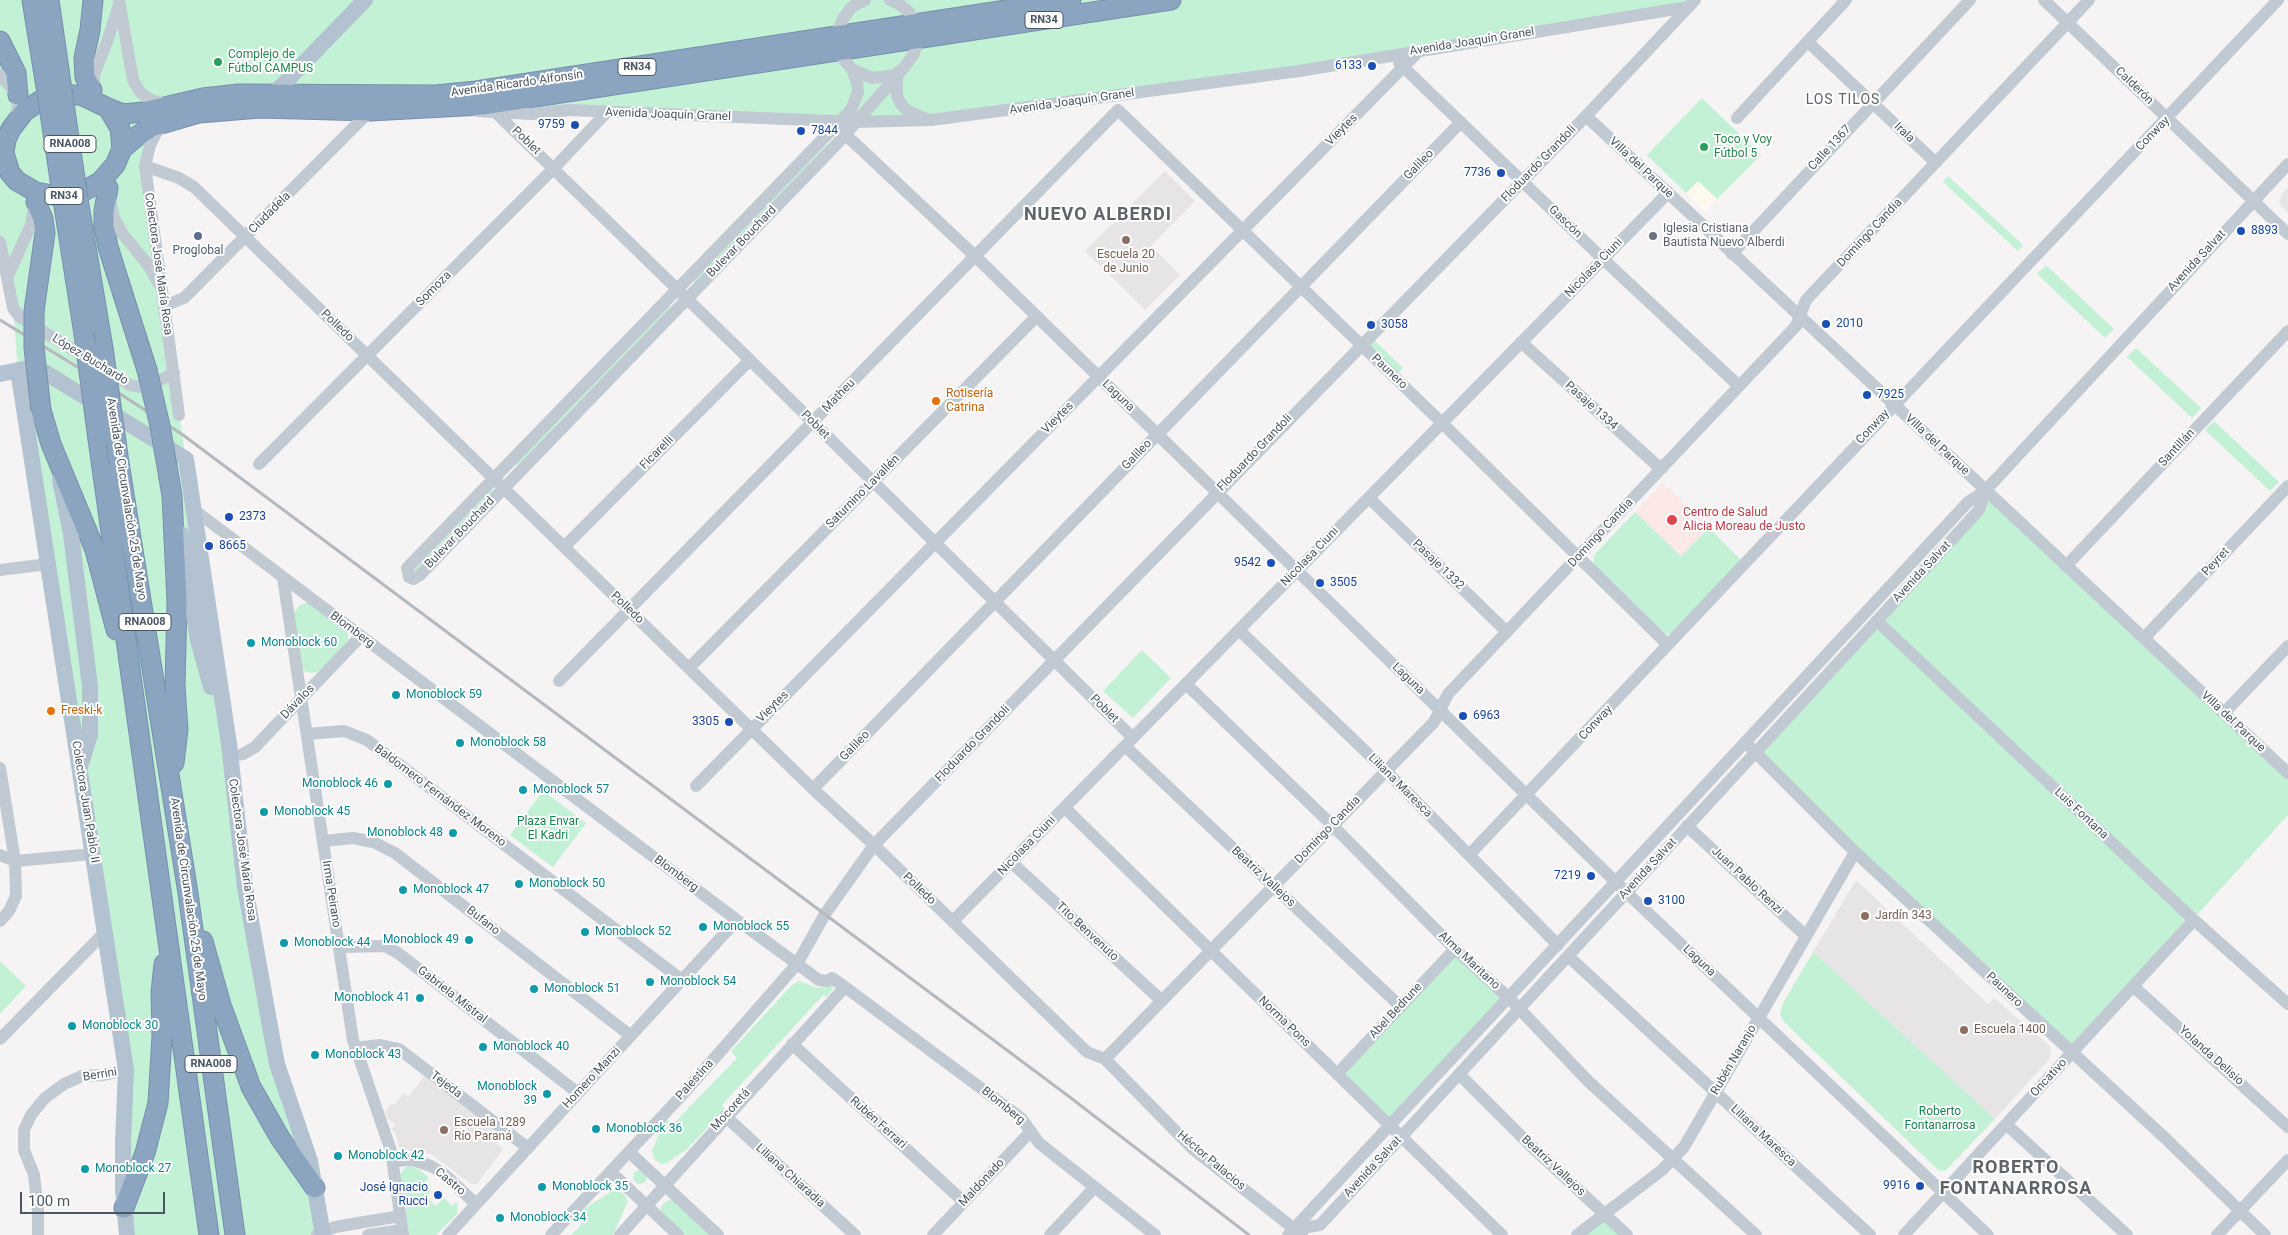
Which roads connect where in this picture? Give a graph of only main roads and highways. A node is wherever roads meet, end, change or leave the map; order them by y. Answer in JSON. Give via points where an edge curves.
{"nodes":[{"id":1,"x":32,"y":0,"type":"edge"},
{"id":2,"x":49,"y":0,"type":"edge"},
{"id":3,"x":93,"y":0,"type":"edge"},
{"id":4,"x":364,"y":0,"type":"edge"},
{"id":5,"x":1071,"y":0,"type":"edge"},
{"id":6,"x":1171,"y":0,"type":"edge"},
{"id":7,"x":916,"y":31,"type":"junction"},
{"id":8,"x":0,"y":41,"type":"edge"},
{"id":9,"x":838,"y":44,"type":"junction"},
{"id":10,"x":55,"y":92,"type":"junction"},
{"id":11,"x":18,"y":94,"type":"road end"},
{"id":12,"x":274,"y":94,"type":"junction"},
{"id":13,"x":100,"y":100,"type":"junction"},
{"id":14,"x":260,"y":108,"type":"junction"},
{"id":15,"x":168,"y":112,"type":"junction"},
{"id":16,"x":9,"y":129,"type":"edge"},
{"id":17,"x":119,"y":157,"type":"junction"},
{"id":18,"x":5,"y":172,"type":"edge"},
{"id":19,"x":108,"y":188,"type":"road end"},
{"id":20,"x":31,"y":194,"type":"junction"},
{"id":21,"x":71,"y":199,"type":"junction"},
{"id":22,"x":18,"y":370,"type":"junction"},
{"id":23,"x":0,"y":374,"type":"edge"},
{"id":24,"x":51,"y":444,"type":"junction"},
{"id":25,"x":170,"y":487,"type":"junction"},
{"id":26,"x":131,"y":661,"type":"junction"},
{"id":27,"x":229,"y":750,"type":"junction"},
{"id":28,"x":79,"y":768,"type":"junction"},
{"id":29,"x":171,"y":782,"type":"junction"},
{"id":30,"x":188,"y":893,"type":"junction"},
{"id":31,"x":168,"y":941,"type":"junction"},
{"id":32,"x":315,"y":1188,"type":"junction"},
{"id":33,"x":124,"y":1208,"type":"junction"},
{"id":34,"x":127,"y":1235,"type":"edge"},
{"id":35,"x":209,"y":1235,"type":"edge"},
{"id":36,"x":235,"y":1235,"type":"edge"},
{"id":37,"x":322,"y":1235,"type":"edge"}],
"edges":[{"from":1,"to":10,"type":"highway","name":"Avenida de Circunvalación 25 de Mayo","number":"RNA008"},
{"from":2,"to":10,"type":"highway","name":"Avenida de Circunvalación 25 de Mayo","number":"RNA008"},
{"from":3,"to":13,"type":"highway","via":[[84,58],[86,77]]},
{"from":4,"to":12,"type":"main road"},
{"from":5,"to":7,"type":"highway","name":"Avenida Ricardo Alfonsín","number":"RN34"},
{"from":6,"to":7,"type":"highway","name":"Avenida Ricardo Alfonsín","number":"RN34"},
{"from":7,"to":9,"type":"highway","name":"Avenida Ricardo Alfonsín","number":"RN34"},
{"from":8,"to":11,"type":"highway","via":[[16,73]]},
{"from":9,"to":12,"type":"highway","name":"Avenida Ricardo Alfonsín","number":"RN34","via":[[436,95]]},
{"from":9,"to":14,"type":"highway","name":"Avenida Ricardo Alfonsín","number":"RN34","via":[[482,105],[370,111]]},
{"from":10,"to":21,"type":"highway","name":"Avenida de Circunvalación 25 de Mayo","number":"RNA008","bridge":true},
{"from":12,"to":14,"type":"main road"},
{"from":12,"to":15,"type":"highway","name":"Avenida Ricardo Alfonsín","number":"RN34","via":[[203,98]]},
{"from":13,"to":15,"type":"highway","name":"Avenida Ricardo Alfonsín","number":"RN34","via":[[123,114]]},
{"from":13,"to":16,"type":"highway","number":"RN34","via":[[66,94],[50,97],[32,106]]},
{"from":13,"to":17,"type":"highway","via":[[120,128]]},
{"from":14,"to":15,"type":"highway","name":"Avenida Ricardo Alfonsín","number":"RN34"},
{"from":15,"to":17,"type":"highway","name":"Avenida Ricardo Alfonsín","number":"RN34","via":[[136,137]]},
{"from":16,"to":18,"type":"highway","via":[[4,153]]},
{"from":17,"to":20,"type":"highway","number":"RN34","via":[[100,182],[90,188],[69,195]]},
{"from":18,"to":20,"type":"highway","number":"RN34"},
{"from":19,"to":25,"type":"highway","bridge":true,"via":[[104,211],[108,247],[147,370]]},
{"from":20,"to":24,"type":"highway","bridge":true,"via":[[43,218],[45,234],[34,311],[34,348],[42,410]]},
{"from":21,"to":26,"type":"highway","name":"Avenida de Circunvalación 25 de Mayo","number":"RNA008","bridge":true,"via":[[84,334]]},
{"from":21,"to":29,"type":"highway","name":"Avenida de Circunvalación 25 de Mayo","number":"RNA008","bridge":true,"via":[[104,348]]},
{"from":22,"to":23,"type":"main road"},
{"from":22,"to":27,"type":"main road","name":"Colectora José María Rosa","via":[[30,368],[46,373],[186,459]]},
{"from":22,"to":28,"type":"main road","name":"Colectora Juan Pablo II"},
{"from":24,"to":26,"type":"highway","via":[[95,550],[113,624]]},
{"from":24,"to":28,"type":"main road","via":[[71,534],[90,687],[90,735]]},
{"from":25,"to":27,"type":"main road","via":[[198,640]]},
{"from":25,"to":29,"type":"highway","via":[[177,602],[175,685],[178,730]]},
{"from":26,"to":31,"type":"highway","name":"Avenida de Circunvalación 25 de Mayo","number":"RNA008"},
{"from":27,"to":32,"type":"main road","name":"Colectora José María Rosa","via":[[245,887],[277,1064],[310,1162]]},
{"from":28,"to":33,"type":"main road","name":"Colectora Juan Pablo II","via":[[126,1070]]},
{"from":29,"to":30,"type":"highway","name":"Avenida de Circunvalación 25 de Mayo","number":"RNA008"},
{"from":30,"to":32,"type":"highway","via":[[221,1005],[251,1086],[280,1138]]},
{"from":30,"to":36,"type":"highway","name":"Avenida de Circunvalación 25 de Mayo","number":"RNA008"},
{"from":31,"to":33,"type":"highway","number":"RNA008","via":[[161,992],[158,1103],[145,1153]]},
{"from":31,"to":35,"type":"highway","name":"Avenida de Circunvalación 25 de Mayo","number":"RNA008"},
{"from":32,"to":37,"type":"main road","name":"Colectora José María Rosa"},
{"from":33,"to":34,"type":"main road","name":"Colectora Juan Pablo II"}]}
